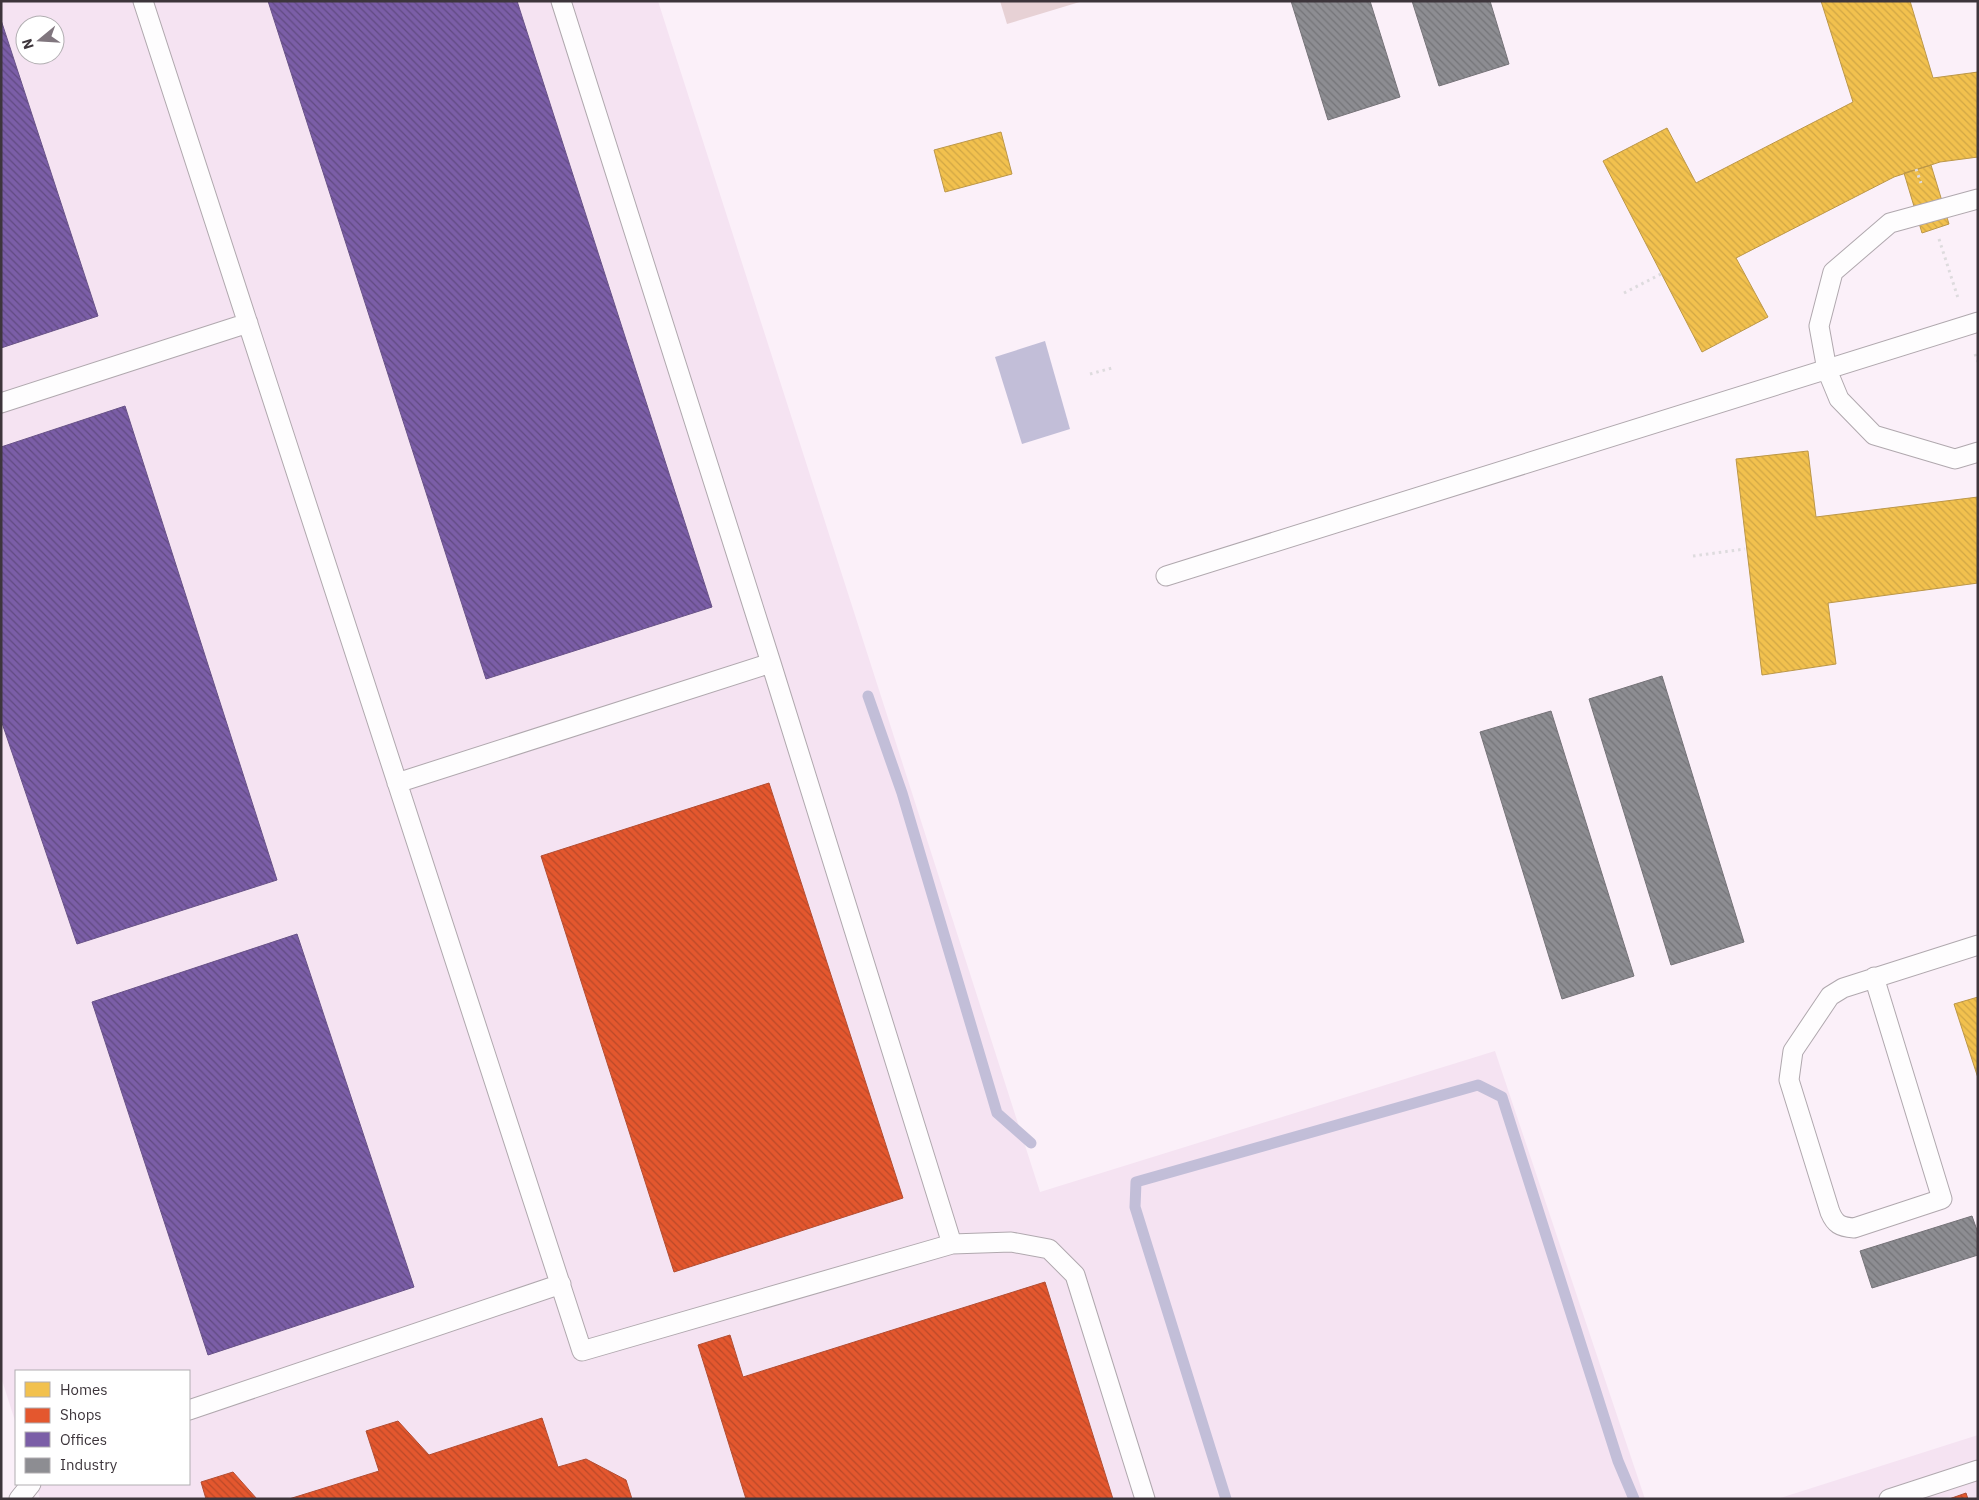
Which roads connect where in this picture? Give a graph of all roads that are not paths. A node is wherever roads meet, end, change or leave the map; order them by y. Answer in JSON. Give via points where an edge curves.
{"nodes":[{"id":1,"x":143,"y":1,"type":"edge"},
{"id":2,"x":561,"y":1,"type":"edge"},
{"id":3,"x":1978,"y":199,"type":"edge"},
{"id":4,"x":1978,"y":322,"type":"edge"},
{"id":5,"x":248,"y":323,"type":"junction"},
{"id":6,"x":1827,"y":370,"type":"junction"},
{"id":7,"x":1,"y":403,"type":"edge"},
{"id":8,"x":1978,"y":452,"type":"edge"},
{"id":9,"x":1166,"y":576,"type":"dead end"},
{"id":10,"x":771,"y":662,"type":"junction"},
{"id":11,"x":397,"y":783,"type":"junction"},
{"id":12,"x":1978,"y":945,"type":"edge"},
{"id":13,"x":1874,"y":977,"type":"junction"},
{"id":14,"x":952,"y":1244,"type":"junction"},
{"id":15,"x":560,"y":1284,"type":"junction"},
{"id":16,"x":190,"y":1410,"type":"edge"},
{"id":17,"x":1978,"y":1470,"type":"edge"},
{"id":18,"x":30,"y":1485,"type":"edge"},
{"id":19,"x":19,"y":1499,"type":"edge"},
{"id":20,"x":1145,"y":1499,"type":"edge"},
{"id":21,"x":1889,"y":1499,"type":"edge"}],
"edges":[{"from":1,"to":5,"type":"lane"},
{"from":2,"to":10,"type":"lane"},
{"from":3,"to":6,"type":"lane","via":[[1890,223],[1833,272],[1819,326]]},
{"from":4,"to":6,"type":"lane"},
{"from":5,"to":7,"type":"lane"},
{"from":5,"to":11,"type":"lane"},
{"from":6,"to":8,"type":"lane","via":[[1839,399],[1874,435],[1954,459]]},
{"from":6,"to":9,"type":"lane"},
{"from":10,"to":11,"type":"lane"},
{"from":10,"to":14,"type":"lane"},
{"from":11,"to":15,"type":"lane"},
{"from":12,"to":13,"type":"lane"},
{"from":13,"to":13,"type":"lane","via":[[1830,996],[1793,1051],[1789,1080],[1830,1212],[1834,1222],[1843,1227],[1854,1228],[1942,1200]]},
{"from":14,"to":15,"type":"lane","via":[[582,1351]]},
{"from":14,"to":20,"type":"lane","via":[[1011,1242],[1049,1249],[1075,1275]]},
{"from":15,"to":16,"type":"lane"},
{"from":17,"to":21,"type":"lane"},
{"from":18,"to":19,"type":"lane"}]}
